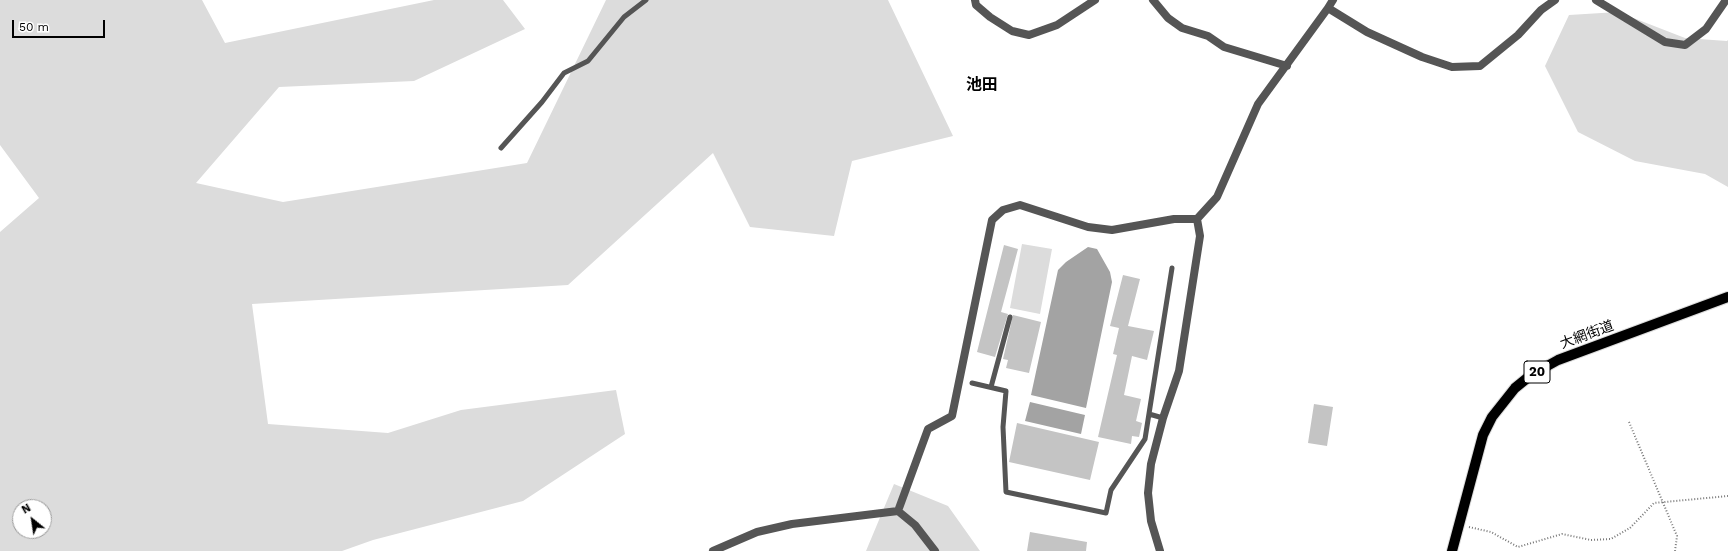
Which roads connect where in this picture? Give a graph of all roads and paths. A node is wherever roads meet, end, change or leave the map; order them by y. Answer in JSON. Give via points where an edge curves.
{"nodes":[{"id":1,"x":646,"y":0,"type":"edge"},
{"id":2,"x":975,"y":0,"type":"edge"},
{"id":3,"x":1095,"y":0,"type":"edge"},
{"id":4,"x":1153,"y":0,"type":"edge"},
{"id":5,"x":1332,"y":0,"type":"edge"},
{"id":6,"x":1555,"y":0,"type":"edge"},
{"id":7,"x":1596,"y":0,"type":"edge"},
{"id":8,"x":1726,"y":0,"type":"edge"},
{"id":9,"x":1328,"y":8,"type":"junction"},
{"id":10,"x":1287,"y":66,"type":"junction"},
{"id":11,"x":501,"y":148,"type":"dead end"},
{"id":12,"x":1197,"y":219,"type":"junction"},
{"id":13,"x":1172,"y":268,"type":"dead end"},
{"id":14,"x":1728,"y":297,"type":"edge"},
{"id":15,"x":1010,"y":317,"type":"dead end"},
{"id":16,"x":972,"y":383,"type":"dead end"},
{"id":17,"x":991,"y":387,"type":"junction"},
{"id":18,"x":1149,"y":414,"type":"junction"},
{"id":19,"x":1163,"y":418,"type":"junction"},
{"id":20,"x":1629,"y":422,"type":"dead end"},
{"id":21,"x":1728,"y":496,"type":"edge"},
{"id":22,"x":1664,"y":502,"type":"junction"},
{"id":23,"x":898,"y":511,"type":"junction"},
{"id":24,"x":1460,"y":524,"type":"junction"},
{"id":25,"x":714,"y":551,"type":"edge"},
{"id":26,"x":935,"y":551,"type":"edge"},
{"id":27,"x":1160,"y":551,"type":"edge"},
{"id":28,"x":1452,"y":551,"type":"edge"},
{"id":29,"x":1675,"y":551,"type":"edge"}],
"edges":[{"from":1,"to":11,"type":"lane","via":[[624,17],[588,61],[564,73]]},
{"from":2,"to":3,"type":"street","via":[[976,5],[990,17],[1012,31],[1029,35],[1057,24]]},
{"from":4,"to":10,"type":"street","via":[[1168,18],[1182,28],[1208,36],[1224,47]]},
{"from":5,"to":9,"type":"street"},
{"from":6,"to":9,"type":"street","via":[[1480,66],[1452,67],[1422,57],[1367,32]]},
{"from":7,"to":8,"type":"street","via":[[1665,42],[1685,45],[1706,29]]},
{"from":9,"to":10,"type":"street"},
{"from":10,"to":12,"type":"street","via":[[1258,104],[1218,197]]},
{"from":12,"to":19,"type":"street","via":[[1200,236],[1183,348],[1179,371]]},
{"from":12,"to":23,"type":"street","via":[[1174,219],[1112,230],[1088,227],[1020,205],[1003,210],[992,220],[952,416],[928,429]]},
{"from":13,"to":18,"type":"lane"},
{"from":14,"to":24,"type":"main road","name":"大網街道","number":"20","via":[[1558,360],[1531,375],[1504,401],[1483,435]]},
{"from":15,"to":17,"type":"lane"},
{"from":16,"to":17,"type":"lane"},
{"from":17,"to":18,"type":"lane","via":[[1006,391],[1003,427],[1006,492],[1106,513],[1111,490],[1145,439]]},
{"from":18,"to":19,"type":"lane"},
{"from":19,"to":27,"type":"street","via":[[1151,464],[1148,493],[1151,521]]},
{"from":20,"to":22,"type":"path"},
{"from":21,"to":22,"type":"path"},
{"from":22,"to":24,"type":"path","via":[[1654,503],[1630,528],[1610,539],[1591,540],[1562,534],[1518,547],[1491,532]]},
{"from":22,"to":29,"type":"path","via":[[1677,536]]},
{"from":23,"to":25,"type":"street","via":[[792,524],[757,532]]},
{"from":23,"to":26,"type":"street","via":[[915,525]]},
{"from":24,"to":28,"type":"main road","name":"大網街道","number":"20"}]}
